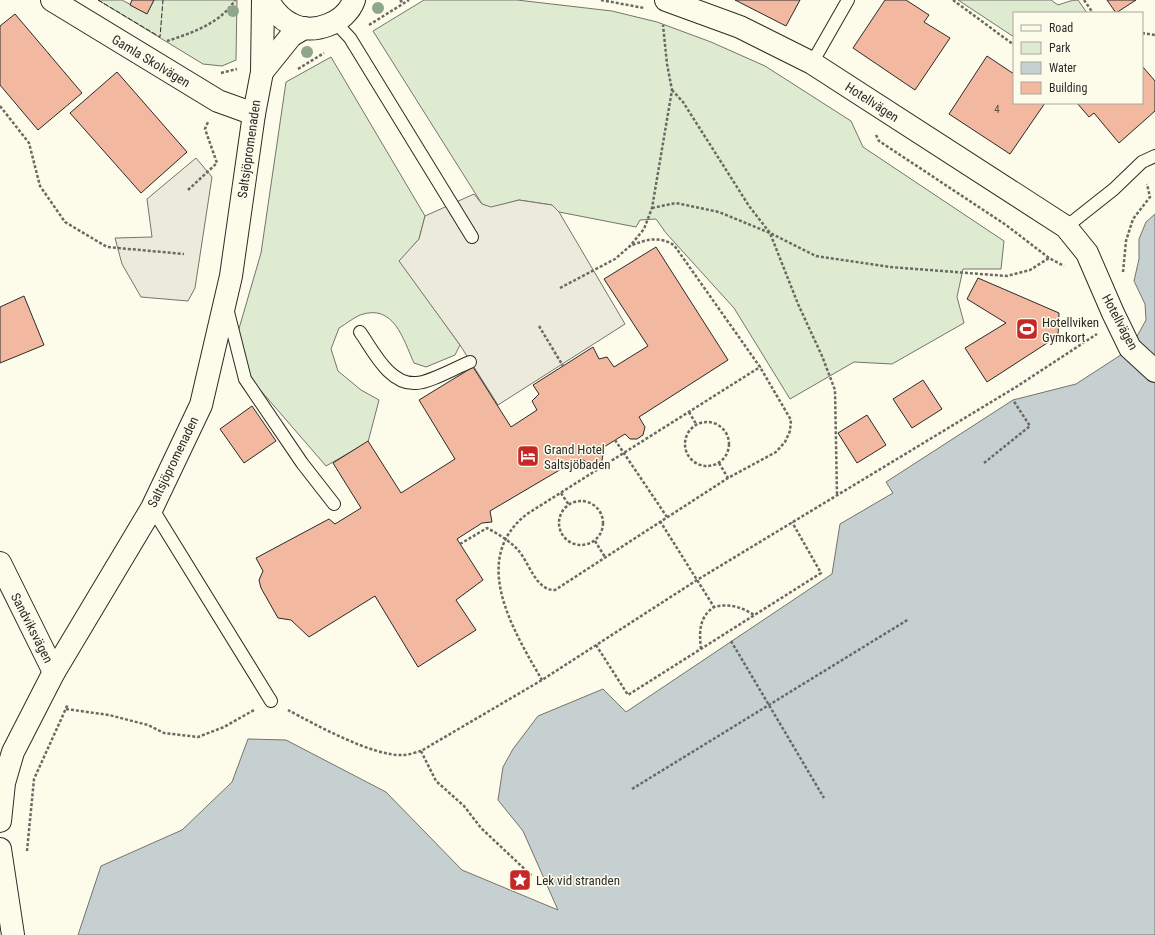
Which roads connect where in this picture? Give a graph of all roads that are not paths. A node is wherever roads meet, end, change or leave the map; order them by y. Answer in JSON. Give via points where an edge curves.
{"nodes":[{"id":1,"x":52,"y":0,"type":"edge"},
{"id":2,"x":263,"y":0,"type":"edge"},
{"id":3,"x":268,"y":0,"type":"edge"},
{"id":4,"x":848,"y":0,"type":"edge"},
{"id":5,"x":355,"y":1,"type":"edge"},
{"id":6,"x":660,"y":9,"type":"edge"},
{"id":7,"x":335,"y":22,"type":"junction"},
{"id":8,"x":304,"y":28,"type":"junction"},
{"id":9,"x":812,"y":63,"type":"junction"},
{"id":10,"x":262,"y":72,"type":"junction"},
{"id":11,"x":254,"y":114,"type":"junction"},
{"id":12,"x":1155,"y":156,"type":"edge"},
{"id":13,"x":1066,"y":226,"type":"junction"},
{"id":14,"x":472,"y":237,"type":"dead end"},
{"id":15,"x":225,"y":301,"type":"junction"},
{"id":16,"x":360,"y":332,"type":"dead end"},
{"id":17,"x":470,"y":362,"type":"dead end"},
{"id":18,"x":1155,"y":371,"type":"edge"},
{"id":19,"x":334,"y":504,"type":"dead end"},
{"id":20,"x":152,"y":508,"type":"junction"},
{"id":21,"x":0,"y":563,"type":"edge"},
{"id":22,"x":54,"y":672,"type":"junction"},
{"id":23,"x":271,"y":701,"type":"road end"},
{"id":24,"x":6,"y":752,"type":"edge"},
{"id":25,"x":0,"y":821,"type":"edge"},
{"id":26,"x":0,"y":849,"type":"edge"},
{"id":27,"x":13,"y":935,"type":"edge"}],
"edges":[{"from":1,"to":11,"type":"street","name":"Gamla Skolvägen","via":[[218,101]]},
{"from":2,"to":10,"type":"street","name":"Saltsjöpromenaden"},
{"from":3,"to":8,"type":"street","via":[[274,11],[291,25]]},
{"from":4,"to":9,"type":"lane"},
{"from":5,"to":7,"type":"street"},
{"from":6,"to":9,"type":"street","name":"Hotellvägen","via":[[740,27]]},
{"from":7,"to":8,"type":"street","via":[[321,28]]},
{"from":7,"to":14,"type":"lane","via":[[350,38]]},
{"from":8,"to":10,"type":"street","name":"Saltsjöpromenaden","via":[[291,36]]},
{"from":9,"to":13,"type":"street","name":"Hotellvägen"},
{"from":10,"to":11,"type":"street","name":"Saltsjöpromenaden"},
{"from":11,"to":15,"type":"street","name":"Saltsjöpromenaden","via":[[231,276]]},
{"from":12,"to":13,"type":"lane","via":[[1142,162],[1114,189]]},
{"from":13,"to":18,"type":"street","name":"Hotellvägen","via":[[1087,253],[1130,348]]},
{"from":15,"to":19,"type":"lane","via":[[246,378],[302,463]]},
{"from":15,"to":20,"type":"street","name":"Saltsjöpromenaden","via":[[201,405]]},
{"from":16,"to":17,"type":"lane","via":[[387,370],[400,380],[416,383]]},
{"from":20,"to":22,"type":"street","name":"Saltsjöpromenaden"},
{"from":20,"to":23,"type":"lane"},
{"from":21,"to":22,"type":"street","name":"Sandviksvägen"},
{"from":22,"to":24,"type":"street","name":"Saltsjöpromenaden"},
{"from":24,"to":25,"type":"street","name":"Saltsjöpromenaden"},
{"from":26,"to":27,"type":"street"}]}
